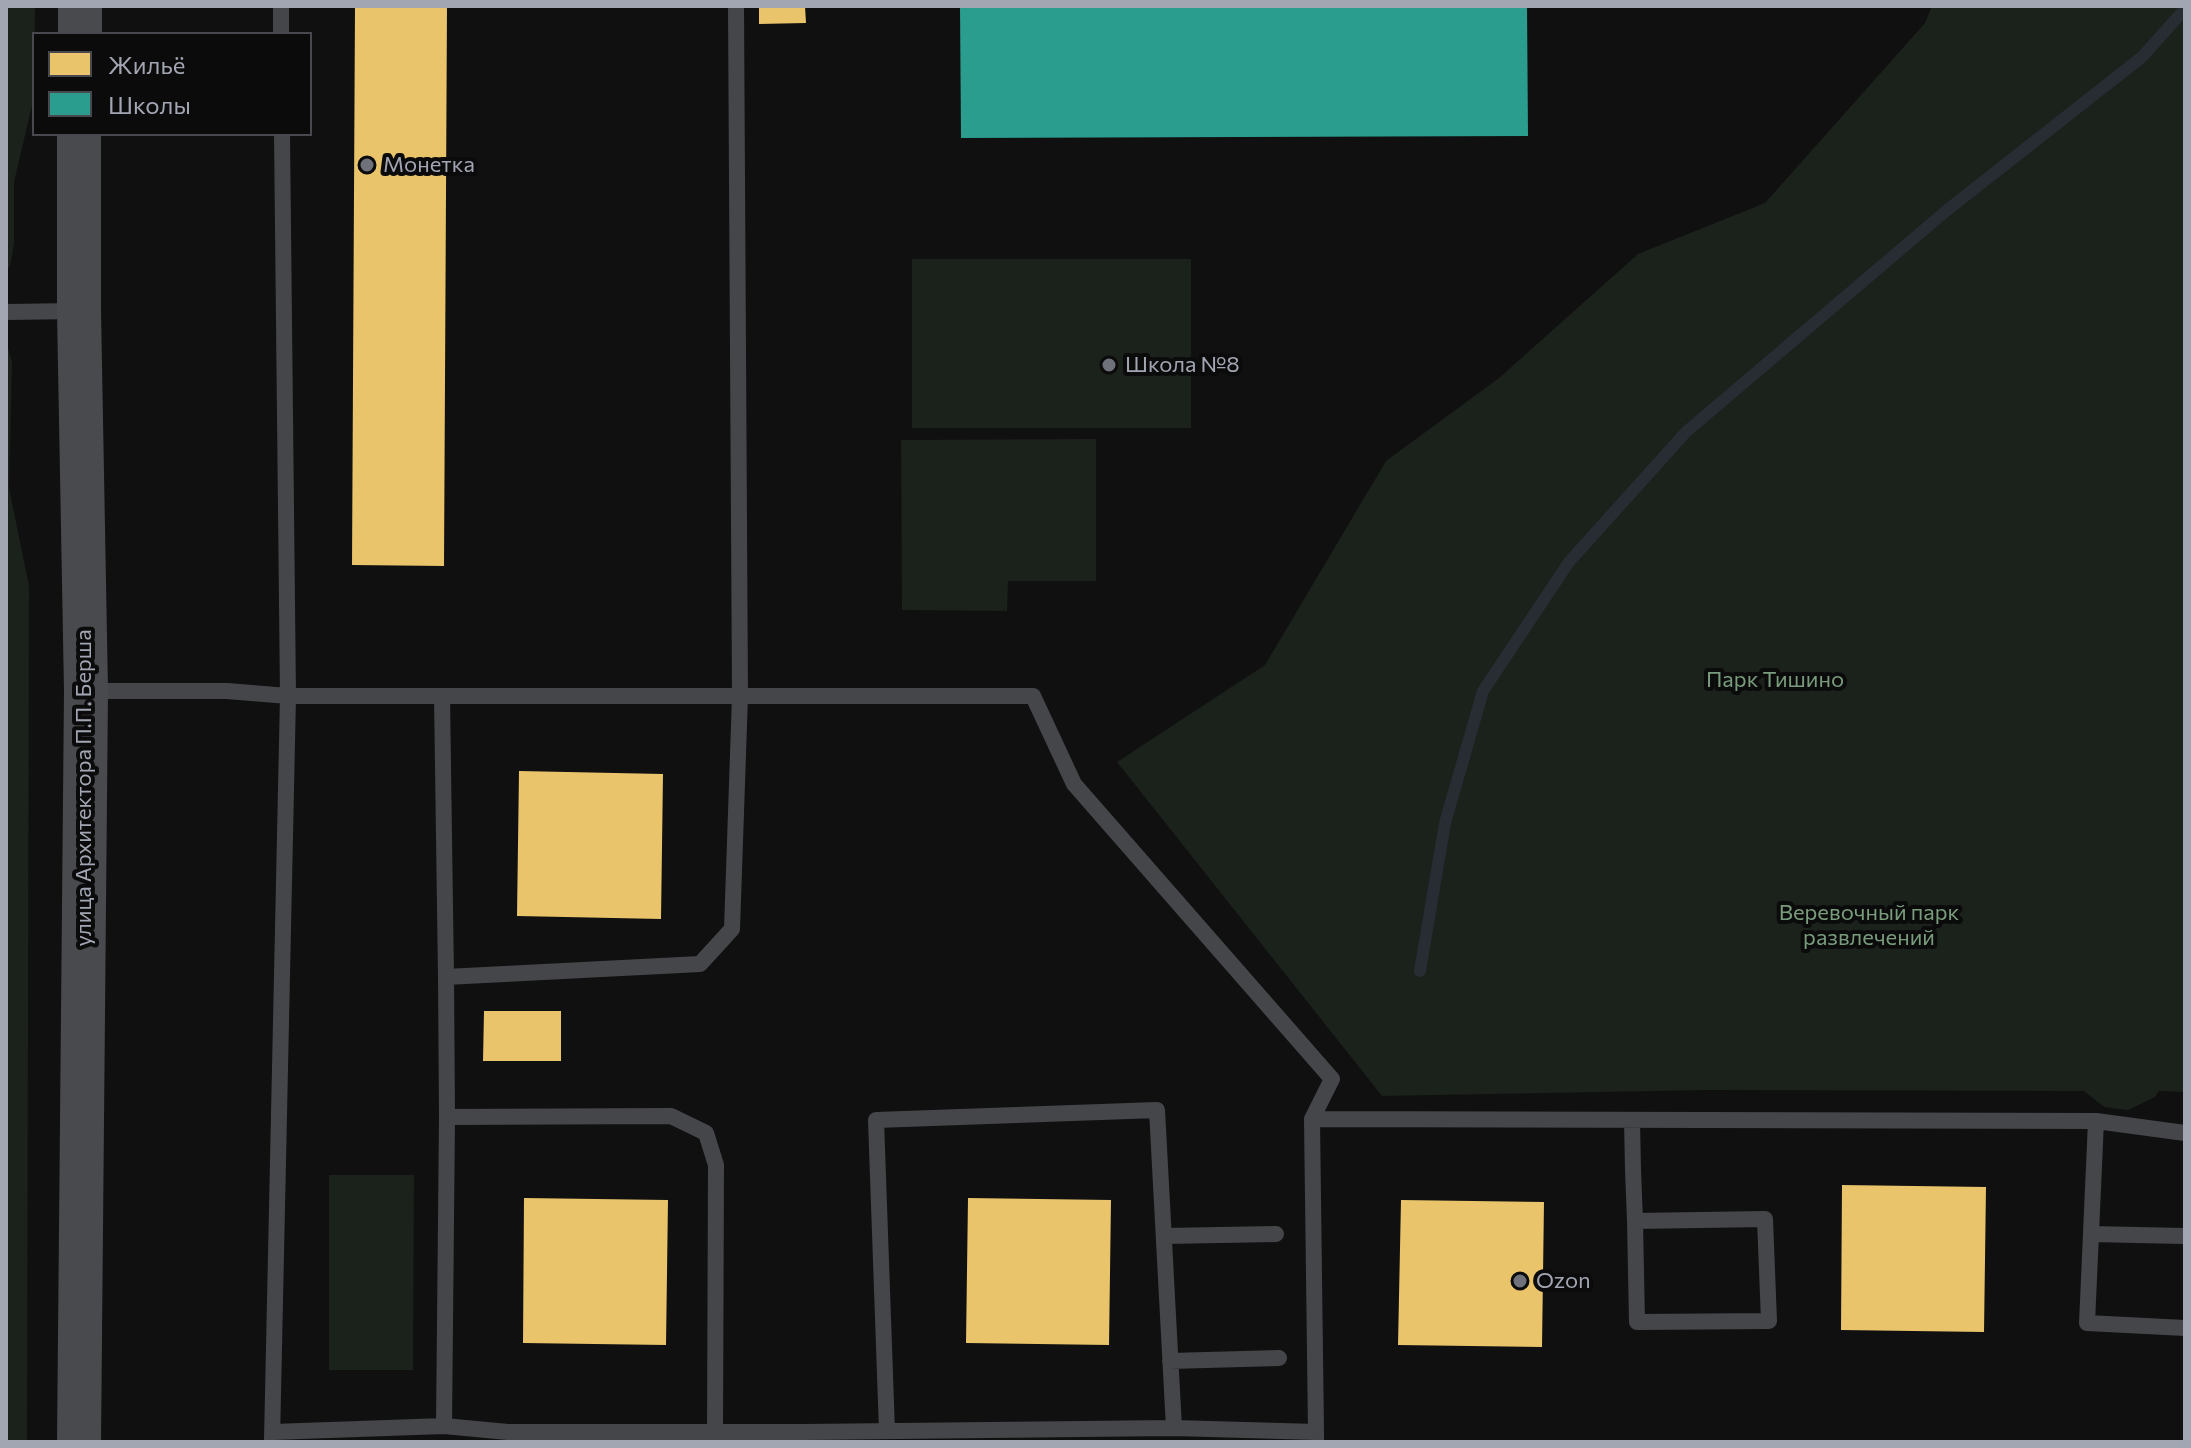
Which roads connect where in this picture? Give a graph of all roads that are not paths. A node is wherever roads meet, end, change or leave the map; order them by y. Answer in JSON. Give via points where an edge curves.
{"nodes":[{"id":1,"x":80,"y":6,"type":"edge"},
{"id":2,"x":281,"y":6,"type":"edge"},
{"id":3,"x":736,"y":6,"type":"edge"},
{"id":4,"x":80,"y":32,"type":"edge"},
{"id":5,"x":281,"y":32,"type":"edge"},
{"id":6,"x":79,"y":136,"type":"edge"},
{"id":7,"x":282,"y":136,"type":"edge"},
{"id":8,"x":79,"y":311,"type":"junction"},
{"id":9,"x":6,"y":312,"type":"edge"},
{"id":10,"x":86,"y":691,"type":"junction"},
{"id":11,"x":288,"y":696,"type":"junction"},
{"id":12,"x":442,"y":696,"type":"junction"},
{"id":13,"x":740,"y":696,"type":"junction"},
{"id":14,"x":446,"y":977,"type":"junction"},
{"id":15,"x":447,"y":1117,"type":"junction"},
{"id":16,"x":1312,"y":1119,"type":"junction"},
{"id":17,"x":1632,"y":1120,"type":"junction"},
{"id":18,"x":2096,"y":1121,"type":"junction"},
{"id":19,"x":2185,"y":1133,"type":"edge"},
{"id":20,"x":1635,"y":1221,"type":"junction"},
{"id":21,"x":1276,"y":1234,"type":"dead end"},
{"id":22,"x":2091,"y":1234,"type":"junction"},
{"id":23,"x":1164,"y":1236,"type":"junction"},
{"id":24,"x":2185,"y":1236,"type":"edge"},
{"id":25,"x":2185,"y":1328,"type":"edge"},
{"id":26,"x":1279,"y":1358,"type":"dead end"},
{"id":27,"x":1170,"y":1361,"type":"junction"},
{"id":28,"x":444,"y":1426,"type":"junction"},
{"id":29,"x":1174,"y":1428,"type":"junction"},
{"id":30,"x":887,"y":1431,"type":"junction"},
{"id":31,"x":715,"y":1432,"type":"junction"},
{"id":32,"x":1078,"y":1436,"type":"edge"},
{"id":33,"x":272,"y":1437,"type":"edge"},
{"id":34,"x":508,"y":1437,"type":"edge"},
{"id":35,"x":1316,"y":1437,"type":"edge"},
{"id":36,"x":79,"y":1442,"type":"edge"}],
"edges":[{"from":1,"to":4,"type":"street"},
{"from":2,"to":5,"type":"lane"},
{"from":3,"to":13,"type":"lane"},
{"from":6,"to":8,"type":"street","name":"улица Архитектора П.П. Берша"},
{"from":7,"to":11,"type":"lane"},
{"from":8,"to":9,"type":"lane"},
{"from":8,"to":10,"type":"street","name":"улица Архитектора П.П. Берша"},
{"from":10,"to":11,"type":"lane"},
{"from":10,"to":36,"type":"street","name":"улица Архитектора П.П. Берша"},
{"from":11,"to":12,"type":"lane"},
{"from":11,"to":33,"type":"lane"},
{"from":12,"to":13,"type":"lane"},
{"from":12,"to":14,"type":"lane"},
{"from":13,"to":14,"type":"lane","via":[[732,929],[700,964]]},
{"from":13,"to":16,"type":"lane","via":[[1033,696],[1074,784],[1332,1079]]},
{"from":14,"to":15,"type":"lane"},
{"from":15,"to":28,"type":"lane"},
{"from":15,"to":31,"type":"lane","via":[[671,1116],[706,1133],[716,1165]]},
{"from":16,"to":17,"type":"lane"},
{"from":16,"to":35,"type":"lane"},
{"from":17,"to":18,"type":"lane"},
{"from":17,"to":20,"type":"lane"},
{"from":18,"to":19,"type":"lane"},
{"from":18,"to":22,"type":"lane"},
{"from":20,"to":20,"type":"lane","via":[[1637,1322],[1769,1321],[1765,1219]]},
{"from":21,"to":23,"type":"lane"},
{"from":22,"to":24,"type":"lane"},
{"from":22,"to":25,"type":"lane","via":[[2087,1323]]},
{"from":23,"to":27,"type":"lane"},
{"from":23,"to":30,"type":"lane","via":[[1157,1110],[876,1120]]},
{"from":26,"to":27,"type":"lane"},
{"from":27,"to":29,"type":"lane"},
{"from":28,"to":33,"type":"lane"},
{"from":28,"to":34,"type":"lane"},
{"from":29,"to":32,"type":"lane"},
{"from":29,"to":35,"type":"lane"},
{"from":30,"to":31,"type":"lane"},
{"from":30,"to":32,"type":"lane"},
{"from":31,"to":34,"type":"lane"}]}
